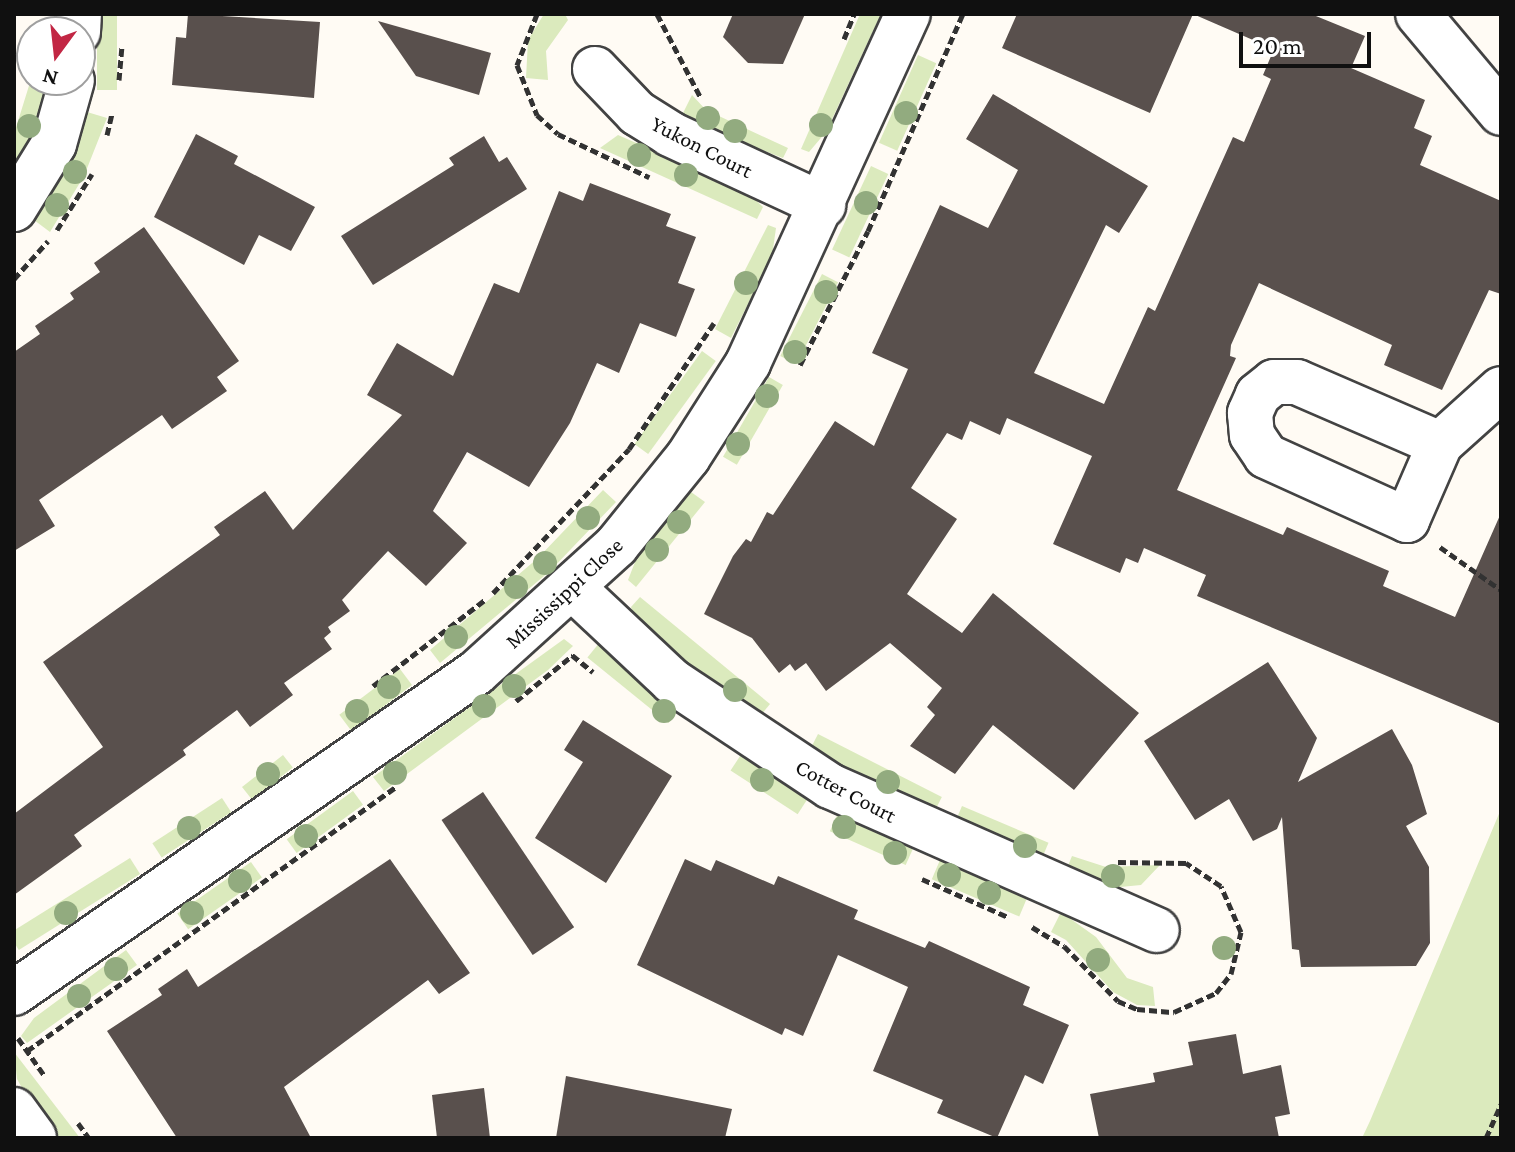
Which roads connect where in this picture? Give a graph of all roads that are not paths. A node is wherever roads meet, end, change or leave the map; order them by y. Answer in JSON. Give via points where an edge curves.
{"nodes":[{"id":1,"x":908,"y":14,"type":"edge"},
{"id":2,"x":1418,"y":14,"type":"edge"},
{"id":3,"x":595,"y":69,"type":"dead end"},
{"id":4,"x":68,"y":96,"type":"edge"},
{"id":5,"x":1501,"y":113,"type":"edge"},
{"id":6,"x":823,"y":205,"type":"junction"},
{"id":7,"x":14,"y":209,"type":"edge"},
{"id":8,"x":1501,"y":389,"type":"edge"},
{"id":9,"x":1440,"y":444,"type":"dead end"},
{"id":10,"x":574,"y":589,"type":"junction"},
{"id":11,"x":1157,"y":930,"type":"dead end"},
{"id":12,"x":14,"y":993,"type":"edge"},
{"id":13,"x":14,"y":1110,"type":"edge"},
{"id":14,"x":34,"y":1138,"type":"edge"}],
"edges":[{"from":1,"to":6,"type":"street","name":"Mississippi Close"},
{"from":2,"to":5,"type":"street"},
{"from":3,"to":6,"type":"street","name":"Yukon Court","via":[[637,113],[670,134]]},
{"from":4,"to":7,"type":"street","via":[[54,144]]},
{"from":6,"to":10,"type":"street","name":"Mississippi Close","via":[[774,315],[720,410],[654,502]]},
{"from":8,"to":9,"type":"street"},
{"from":10,"to":11,"type":"street","name":"Cotter Court","via":[[672,681],[830,786]]},
{"from":10,"to":12,"type":"street","name":"Mississippi Close","via":[[477,672],[400,728]]},
{"from":13,"to":14,"type":"street"}]}
